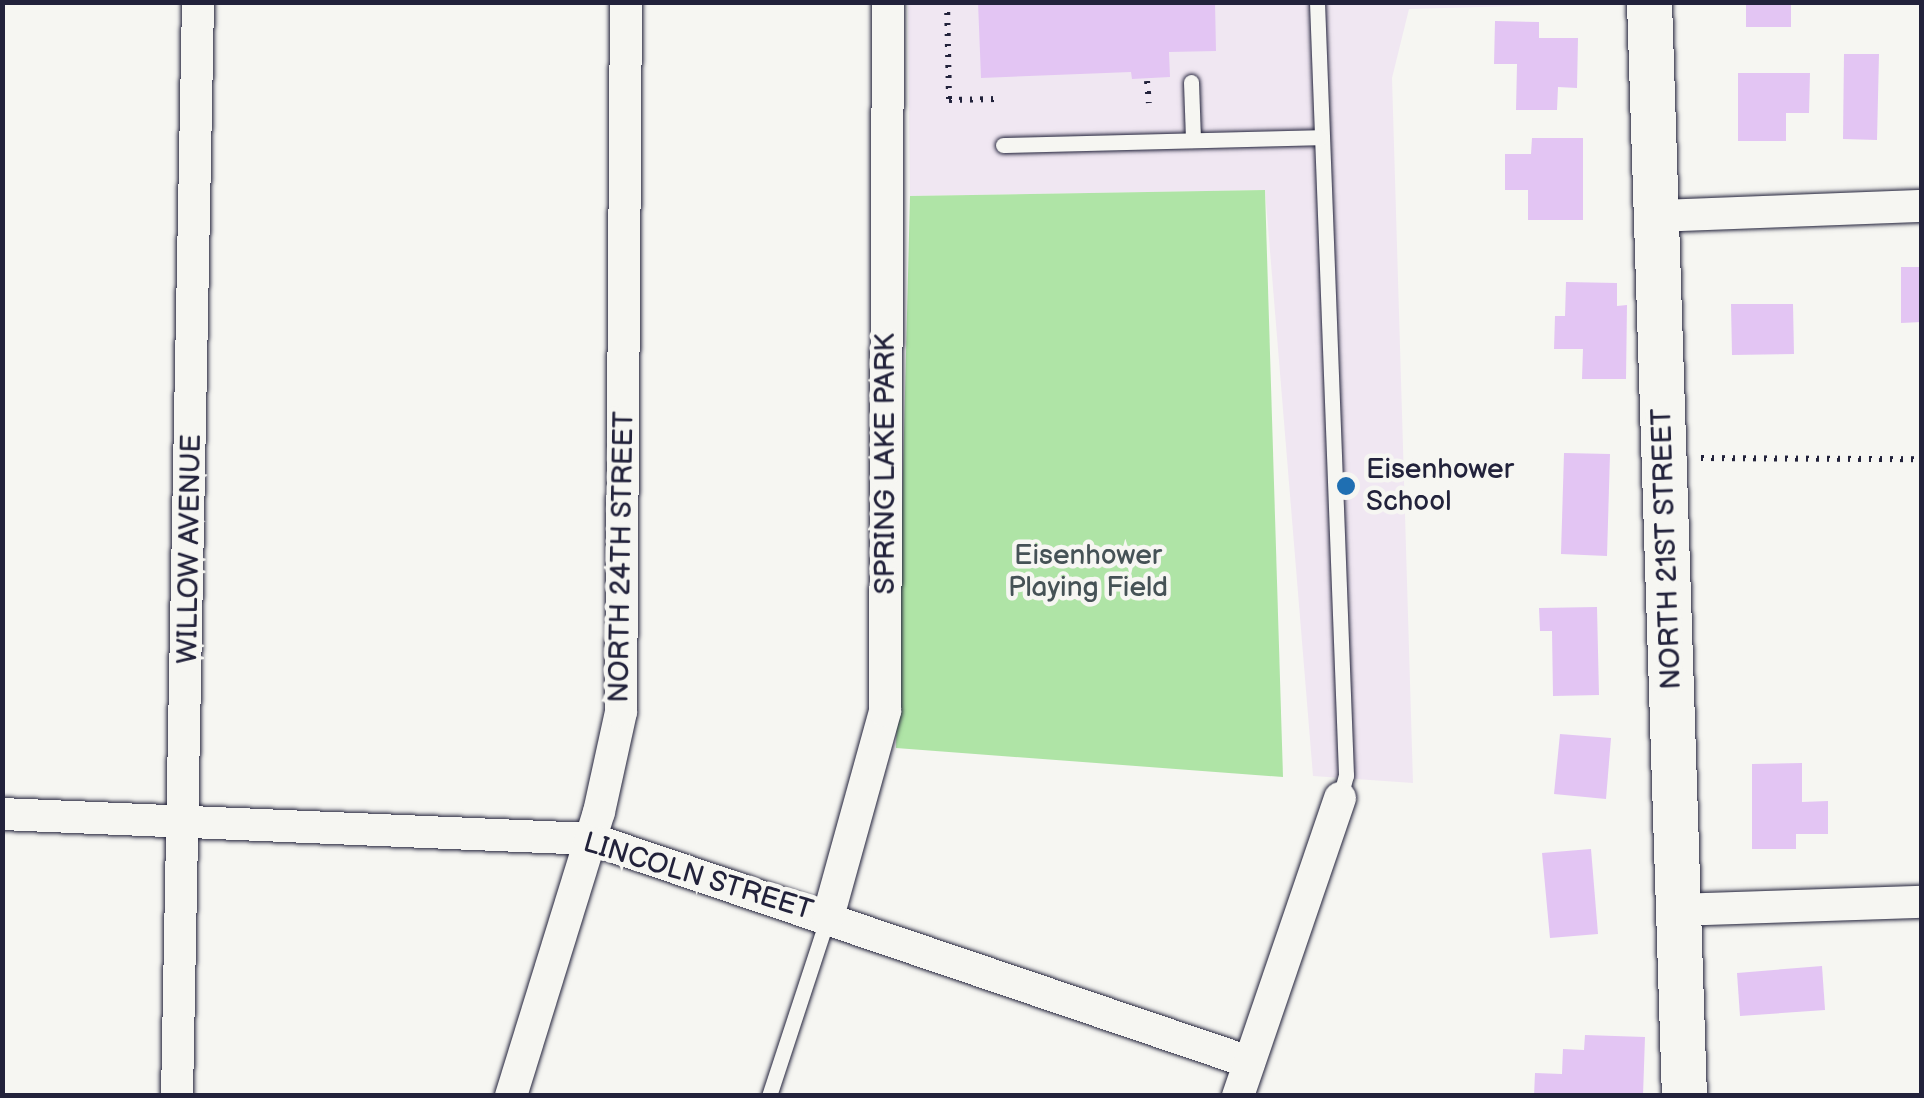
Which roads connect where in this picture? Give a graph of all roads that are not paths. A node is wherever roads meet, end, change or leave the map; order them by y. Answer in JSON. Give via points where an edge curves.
{"nodes":[{"id":1,"x":198,"y":2,"type":"edge"},
{"id":2,"x":626,"y":2,"type":"edge"},
{"id":3,"x":888,"y":2,"type":"edge"},
{"id":4,"x":1318,"y":2,"type":"edge"},
{"id":5,"x":1649,"y":2,"type":"edge"},
{"id":6,"x":1190,"y":82,"type":"dead end"},
{"id":7,"x":1320,"y":137,"type":"junction"},
{"id":8,"x":1193,"y":140,"type":"junction"},
{"id":9,"x":1004,"y":145,"type":"dead end"},
{"id":10,"x":1922,"y":206,"type":"edge"},
{"id":11,"x":1657,"y":216,"type":"junction"},
{"id":12,"x":1340,"y":798,"type":"joint"},
{"id":13,"x":2,"y":814,"type":"edge"},
{"id":14,"x":184,"y":822,"type":"junction"},
{"id":15,"x":591,"y":839,"type":"junction"},
{"id":16,"x":1922,"y":902,"type":"edge"},
{"id":17,"x":1677,"y":910,"type":"junction"},
{"id":18,"x":828,"y":917,"type":"junction"},
{"id":19,"x":1248,"y":1062,"type":"junction"},
{"id":20,"x":176,"y":1096,"type":"edge"},
{"id":21,"x":511,"y":1096,"type":"edge"},
{"id":22,"x":769,"y":1096,"type":"edge"},
{"id":23,"x":1238,"y":1096,"type":"edge"},
{"id":24,"x":1684,"y":1096,"type":"edge"}],
"edges":[{"from":1,"to":14,"type":"street","name":"WILLOW AVENUE"},
{"from":2,"to":15,"type":"street","name":"NORTH 24TH STREET","via":[[623,679],[614,759]]},
{"from":3,"to":18,"type":"street","name":"SPRING LAKE PARK","via":[[885,711]]},
{"from":4,"to":7,"type":"lane"},
{"from":5,"to":11,"type":"main road","name":"NORTH 21ST STREET"},
{"from":6,"to":8,"type":"lane"},
{"from":7,"to":8,"type":"lane"},
{"from":7,"to":12,"type":"lane","via":[[1346,775]]},
{"from":8,"to":9,"type":"lane"},
{"from":10,"to":11,"type":"street"},
{"from":11,"to":17,"type":"main road","name":"NORTH 21ST STREET"},
{"from":12,"to":19,"type":"street"},
{"from":13,"to":14,"type":"street","name":"LINCOLN STREET"},
{"from":14,"to":15,"type":"street","name":"LINCOLN STREET"},
{"from":14,"to":20,"type":"street","name":"WILLOW AVENUE"},
{"from":15,"to":18,"type":"street","name":"LINCOLN STREET"},
{"from":15,"to":21,"type":"street","name":"NORTH 24TH STREET"},
{"from":16,"to":17,"type":"street"},
{"from":17,"to":24,"type":"main road","name":"NORTH 21ST STREET"},
{"from":18,"to":19,"type":"street","name":"LINCOLN STREET"},
{"from":18,"to":22,"type":"lane"},
{"from":19,"to":23,"type":"street"}]}
